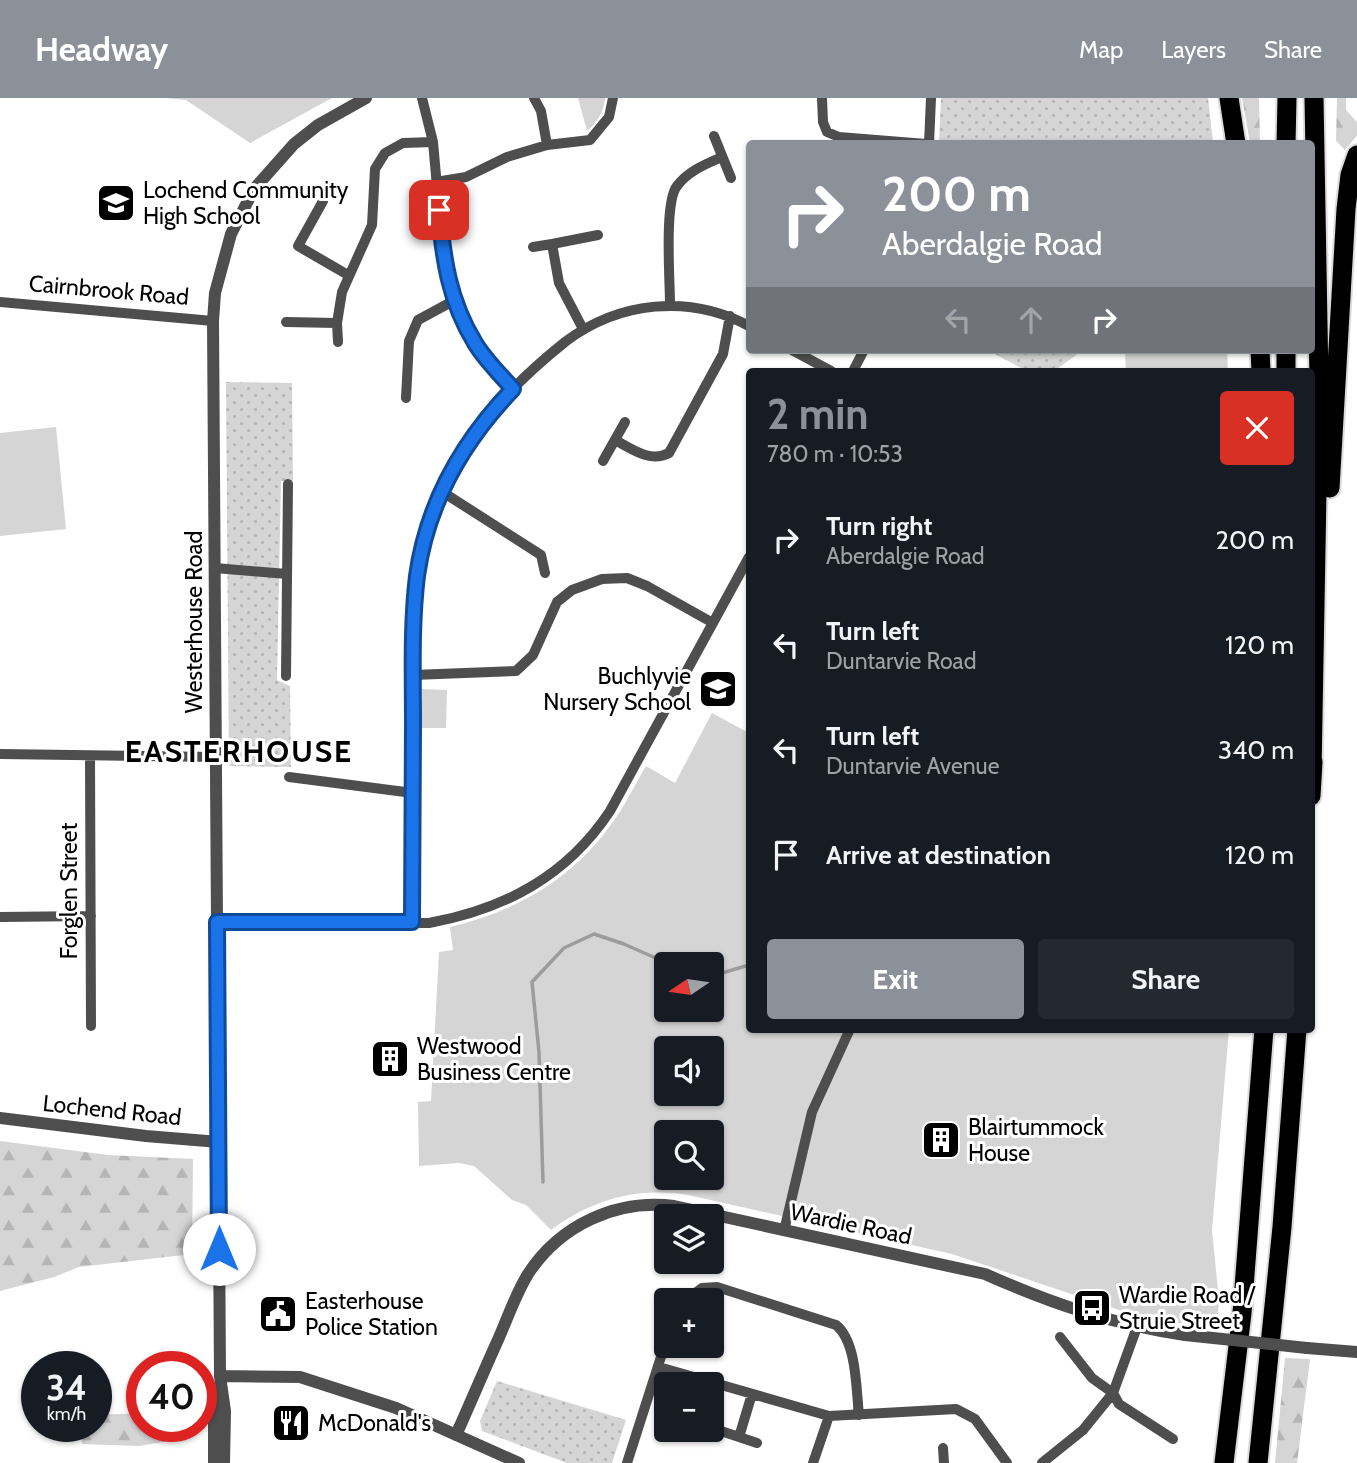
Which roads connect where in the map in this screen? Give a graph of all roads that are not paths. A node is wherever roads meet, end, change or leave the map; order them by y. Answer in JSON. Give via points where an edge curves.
{"nodes":[{"id":1,"x":366,"y":98,"type":"edge"},
{"id":2,"x":422,"y":98,"type":"edge"},
{"id":3,"x":534,"y":98,"type":"edge"},
{"id":4,"x":613,"y":98,"type":"edge"},
{"id":5,"x":822,"y":98,"type":"edge"},
{"id":6,"x":931,"y":98,"type":"edge"},
{"id":7,"x":1229,"y":98,"type":"edge"},
{"id":8,"x":1287,"y":98,"type":"edge"},
{"id":9,"x":1314,"y":98,"type":"edge"},
{"id":10,"x":713,"y":136,"type":"dead end"},
{"id":11,"x":877,"y":140,"type":"edge"},
{"id":12,"x":928,"y":140,"type":"edge"},
{"id":13,"x":1235,"y":140,"type":"edge"},
{"id":14,"x":1286,"y":140,"type":"edge"},
{"id":15,"x":1315,"y":140,"type":"edge"},
{"id":16,"x":433,"y":142,"type":"junction"},
{"id":17,"x":547,"y":145,"type":"junction"},
{"id":18,"x":1315,"y":154,"type":"edge"},
{"id":19,"x":1357,"y":155,"type":"edge"},
{"id":20,"x":722,"y":157,"type":"junction"},
{"id":21,"x":731,"y":178,"type":"dead end"},
{"id":22,"x":436,"y":182,"type":"junction"},
{"id":23,"x":323,"y":201,"type":"dead end"},
{"id":24,"x":598,"y":235,"type":"dead end"},
{"id":25,"x":552,"y":244,"type":"junction"},
{"id":26,"x":533,"y":247,"type":"dead end"},
{"id":27,"x":348,"y":275,"type":"junction"},
{"id":28,"x":454,"y":300,"type":"junction"},
{"id":29,"x":0,"y":302,"type":"edge"},
{"id":30,"x":670,"y":304,"type":"junction"},
{"id":31,"x":730,"y":316,"type":"junction"},
{"id":32,"x":214,"y":321,"type":"junction"},
{"id":33,"x":286,"y":323,"type":"dead end"},
{"id":34,"x":337,"y":323,"type":"junction"},
{"id":35,"x":746,"y":324,"type":"edge"},
{"id":36,"x":583,"y":329,"type":"junction"},
{"id":37,"x":338,"y":342,"type":"dead end"},
{"id":38,"x":799,"y":354,"type":"edge"},
{"id":39,"x":825,"y":368,"type":"edge"},
{"id":40,"x":513,"y":389,"type":"junction"},
{"id":41,"x":406,"y":398,"type":"dead end"},
{"id":42,"x":625,"y":422,"type":"dead end"},
{"id":43,"x":615,"y":440,"type":"junction"},
{"id":44,"x":603,"y":461,"type":"dead end"},
{"id":45,"x":288,"y":484,"type":"dead end"},
{"id":46,"x":441,"y":491,"type":"junction"},
{"id":47,"x":746,"y":562,"type":"edge"},
{"id":48,"x":215,"y":569,"type":"junction"},
{"id":49,"x":545,"y":573,"type":"dead end"},
{"id":50,"x":287,"y":574,"type":"junction"},
{"id":51,"x":1315,"y":604,"type":"edge"},
{"id":52,"x":713,"y":623,"type":"junction"},
{"id":53,"x":413,"y":675,"type":"junction"},
{"id":54,"x":286,"y":676,"type":"dead end"},
{"id":55,"x":1315,"y":722,"type":"edge"},
{"id":56,"x":0,"y":754,"type":"edge"},
{"id":57,"x":90,"y":756,"type":"junction"},
{"id":58,"x":216,"y":757,"type":"junction"},
{"id":59,"x":289,"y":777,"type":"dead end"},
{"id":60,"x":413,"y":793,"type":"junction"},
{"id":61,"x":91,"y":916,"type":"junction"},
{"id":62,"x":0,"y":917,"type":"edge"},
{"id":63,"x":217,"y":922,"type":"junction"},
{"id":64,"x":412,"y":922,"type":"junction"},
{"id":65,"x":91,"y":1026,"type":"dead end"},
{"id":66,"x":848,"y":1033,"type":"edge"},
{"id":67,"x":1264,"y":1033,"type":"edge"},
{"id":68,"x":1297,"y":1033,"type":"edge"},
{"id":69,"x":0,"y":1118,"type":"edge"},
{"id":70,"x":219,"y":1142,"type":"junction"},
{"id":71,"x":784,"y":1231,"type":"junction"},
{"id":72,"x":702,"y":1288,"type":"edge"},
{"id":73,"x":720,"y":1288,"type":"edge"},
{"id":74,"x":724,"y":1289,"type":"edge"},
{"id":75,"x":1137,"y":1327,"type":"junction"},
{"id":76,"x":1060,"y":1337,"type":"dead end"},
{"id":77,"x":1357,"y":1352,"type":"edge"},
{"id":78,"x":661,"y":1358,"type":"edge"},
{"id":79,"x":659,"y":1367,"type":"junction"},
{"id":80,"x":220,"y":1376,"type":"junction"},
{"id":81,"x":1113,"y":1393,"type":"junction"},
{"id":82,"x":752,"y":1394,"type":"junction"},
{"id":83,"x":859,"y":1415,"type":"junction"},
{"id":84,"x":830,"y":1416,"type":"junction"},
{"id":85,"x":724,"y":1432,"type":"edge"},
{"id":86,"x":456,"y":1435,"type":"junction"},
{"id":87,"x":739,"y":1437,"type":"junction"},
{"id":88,"x":1173,"y":1439,"type":"dead end"},
{"id":89,"x":757,"y":1443,"type":"dead end"},
{"id":90,"x":943,"y":1448,"type":"dead end"},
{"id":91,"x":214,"y":1463,"type":"edge"},
{"id":92,"x":224,"y":1463,"type":"edge"},
{"id":93,"x":519,"y":1463,"type":"edge"},
{"id":94,"x":627,"y":1463,"type":"edge"},
{"id":95,"x":813,"y":1463,"type":"edge"},
{"id":96,"x":944,"y":1463,"type":"edge"},
{"id":97,"x":1007,"y":1463,"type":"edge"},
{"id":98,"x":1042,"y":1463,"type":"edge"},
{"id":99,"x":1224,"y":1463,"type":"edge"},
{"id":100,"x":1258,"y":1463,"type":"edge"}],
"edges":[{"from":1,"to":32,"type":"street","name":"Westerhouse Road","via":[[294,144],[254,189],[231,234],[215,293]]},
{"from":2,"to":16,"type":"street"},
{"from":3,"to":17,"type":"street"},
{"from":4,"to":17,"type":"street","via":[[609,117],[590,140]]},
{"from":5,"to":11,"type":"street","via":[[827,132]]},
{"from":6,"to":12,"type":"street"},
{"from":7,"to":13,"type":"highway"},
{"from":8,"to":14,"type":"highway"},
{"from":9,"to":15,"type":"highway"},
{"from":10,"to":20,"type":"street"},
{"from":16,"to":22,"type":"street"},
{"from":16,"to":27,"type":"street","via":[[403,144],[385,153],[375,169],[372,225]]},
{"from":17,"to":22,"type":"street","via":[[507,157],[466,177]]},
{"from":18,"to":51,"type":"highway","via":[[1319,380]]},
{"from":19,"to":55,"type":"highway","via":[[1346,209]]},
{"from":20,"to":21,"type":"street"},
{"from":20,"to":30,"type":"street","via":[[698,167],[676,187],[670,204]]},
{"from":22,"to":28,"type":"street","via":[[444,265]]},
{"from":23,"to":27,"type":"street","via":[[298,246]]},
{"from":24,"to":25,"type":"street"},
{"from":25,"to":26,"type":"street"},
{"from":25,"to":36,"type":"street","via":[[559,283]]},
{"from":27,"to":34,"type":"street"},
{"from":28,"to":40,"type":"street","via":[[475,343]]},
{"from":28,"to":41,"type":"street","via":[[418,320],[409,341]]},
{"from":29,"to":32,"type":"street","name":"Cairnbrook Road"},
{"from":30,"to":31,"type":"street"},
{"from":30,"to":36,"type":"street","via":[[621,313]]},
{"from":31,"to":35,"type":"street"},
{"from":31,"to":43,"type":"street","via":[[723,354],[669,453],[648,457]]},
{"from":32,"to":48,"type":"street","name":"Westerhouse Road"},
{"from":33,"to":34,"type":"street"},
{"from":34,"to":37,"type":"street"},
{"from":36,"to":40,"type":"street"},
{"from":38,"to":39,"type":"street"},
{"from":40,"to":46,"type":"street","via":[[458,458]]},
{"from":42,"to":43,"type":"street"},
{"from":43,"to":44,"type":"street"},
{"from":45,"to":50,"type":"street"},
{"from":46,"to":49,"type":"street","via":[[541,555]]},
{"from":46,"to":53,"type":"street","via":[[418,573]]},
{"from":47,"to":52,"type":"street"},
{"from":48,"to":50,"type":"street"},
{"from":48,"to":58,"type":"street","name":"Westerhouse Road"},
{"from":50,"to":54,"type":"street"},
{"from":52,"to":53,"type":"street","via":[[627,578],[601,579],[572,590],[557,602],[533,655],[516,671]]},
{"from":52,"to":64,"type":"street","via":[[610,811],[575,854],[553,873],[501,903],[429,923]]},
{"from":53,"to":60,"type":"street"},
{"from":56,"to":57,"type":"street"},
{"from":57,"to":58,"type":"street"},
{"from":57,"to":61,"type":"street","name":"Forglen Street"},
{"from":58,"to":63,"type":"street","name":"Westerhouse Road"},
{"from":59,"to":60,"type":"street"},
{"from":60,"to":64,"type":"street"},
{"from":61,"to":62,"type":"street"},
{"from":61,"to":65,"type":"street","name":"Forglen Street"},
{"from":63,"to":64,"type":"street"},
{"from":63,"to":70,"type":"street","name":"Westerhouse Road"},
{"from":66,"to":71,"type":"street","via":[[812,1112]]},
{"from":67,"to":99,"type":"highway","via":[[1242,1313]]},
{"from":68,"to":100,"type":"highway"},
{"from":69,"to":70,"type":"street","name":"Lochend Road"},
{"from":70,"to":80,"type":"street","name":"Westerhouse Road"},
{"from":71,"to":75,"type":"street","name":"Wardie Road","via":[[985,1274],[1078,1312]]},
{"from":71,"to":86,"type":"street","name":"Wardie Road","via":[[661,1204],[621,1208],[580,1224],[554,1244],[527,1276]]},
{"from":72,"to":73,"type":"street"},
{"from":74,"to":83,"type":"street","via":[[835,1325],[851,1351]]},
{"from":75,"to":77,"type":"street","name":"Wardie Road","bridge":true},
{"from":75,"to":81,"type":"street"},
{"from":76,"to":81,"type":"street","via":[[1092,1378]]},
{"from":78,"to":79,"type":"street"},
{"from":79,"to":82,"type":"street"},
{"from":79,"to":94,"type":"street"},
{"from":80,"to":86,"type":"street","via":[[300,1377],[396,1408]]},
{"from":80,"to":91,"type":"street","name":"Westerhouse Road","via":[[214,1412]]},
{"from":80,"to":92,"type":"street","name":"Westerhouse Road"},
{"from":81,"to":88,"type":"street","via":[[1129,1412]]},
{"from":81,"to":98,"type":"street","via":[[1083,1430]]},
{"from":82,"to":84,"type":"street"},
{"from":82,"to":87,"type":"street"},
{"from":83,"to":84,"type":"street"},
{"from":83,"to":97,"type":"street","via":[[946,1408],[966,1412],[985,1429]]},
{"from":84,"to":95,"type":"street"},
{"from":85,"to":87,"type":"street"},
{"from":86,"to":93,"type":"street"},
{"from":87,"to":89,"type":"street"},
{"from":90,"to":96,"type":"street"}]}
